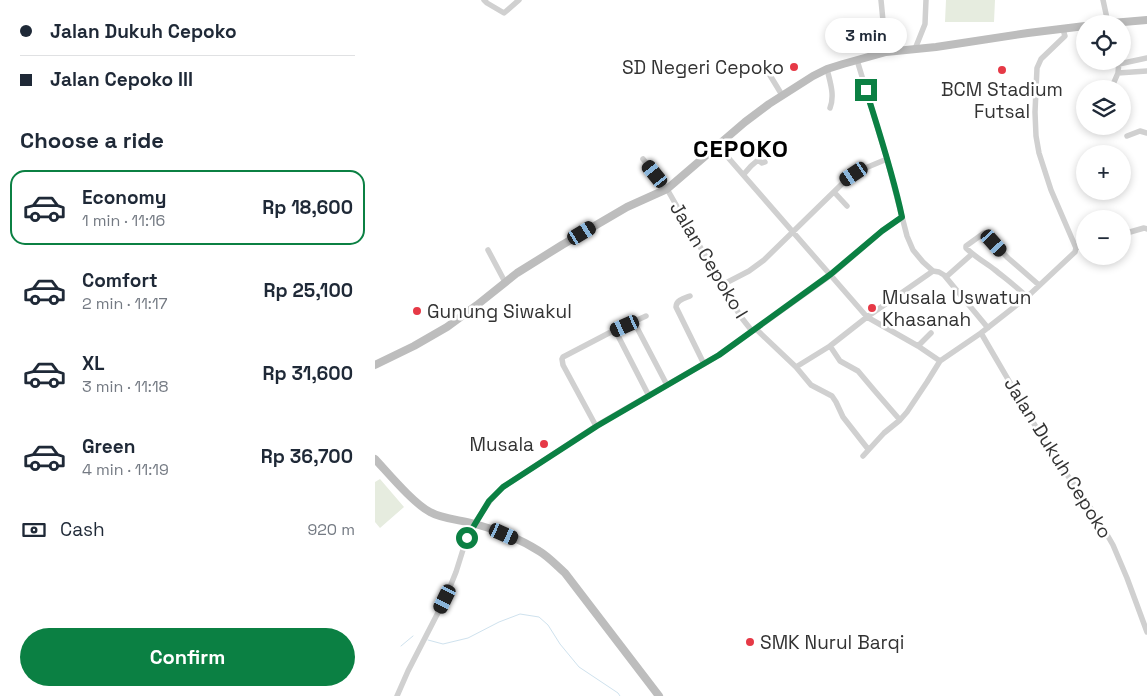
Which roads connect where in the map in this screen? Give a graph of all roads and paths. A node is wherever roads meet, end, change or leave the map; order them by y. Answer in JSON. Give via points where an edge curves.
{"nodes":[{"id":1,"x":484,"y":0,"type":"edge"},
{"id":2,"x":519,"y":0,"type":"edge"},
{"id":3,"x":881,"y":0,"type":"edge"},
{"id":4,"x":926,"y":0,"type":"edge"},
{"id":5,"x":1103,"y":0,"type":"edge"},
{"id":6,"x":1107,"y":15,"type":"edge"},
{"id":7,"x":1147,"y":20,"type":"edge"},
{"id":8,"x":1131,"y":21,"type":"edge"},
{"id":9,"x":1076,"y":28,"type":"edge"},
{"id":10,"x":1065,"y":32,"type":"junction"},
{"id":11,"x":915,"y":49,"type":"junction"},
{"id":12,"x":886,"y":52,"type":"junction"},
{"id":13,"x":1147,"y":58,"type":"edge"},
{"id":14,"x":857,"y":60,"type":"junction"},
{"id":15,"x":1131,"y":60,"type":"edge"},
{"id":16,"x":827,"y":69,"type":"junction"},
{"id":17,"x":1118,"y":70,"type":"edge"},
{"id":18,"x":1147,"y":71,"type":"edge"},
{"id":19,"x":768,"y":72,"type":"dead end"},
{"id":20,"x":1118,"y":73,"type":"junction"},
{"id":21,"x":1115,"y":80,"type":"edge"},
{"id":22,"x":783,"y":95,"type":"junction"},
{"id":23,"x":830,"y":108,"type":"dead end"},
{"id":24,"x":1147,"y":132,"type":"edge"},
{"id":25,"x":1127,"y":136,"type":"dead end"},
{"id":26,"x":718,"y":146,"type":"junction"},
{"id":27,"x":643,"y":159,"type":"dead end"},
{"id":28,"x":887,"y":159,"type":"junction"},
{"id":29,"x":765,"y":162,"type":"dead end"},
{"id":30,"x":744,"y":174,"type":"junction"},
{"id":31,"x":667,"y":189,"type":"junction"},
{"id":32,"x":834,"y":192,"type":"junction"},
{"id":33,"x":847,"y":206,"type":"dead end"},
{"id":34,"x":902,"y":217,"type":"junction"},
{"id":35,"x":1147,"y":229,"type":"edge"},
{"id":36,"x":793,"y":231,"type":"junction"},
{"id":37,"x":1131,"y":232,"type":"edge"},
{"id":38,"x":1076,"y":248,"type":"joint"},
{"id":39,"x":488,"y":250,"type":"dead end"},
{"id":40,"x":972,"y":254,"type":"junction"},
{"id":41,"x":933,"y":271,"type":"junction"},
{"id":42,"x":831,"y":274,"type":"junction"},
{"id":43,"x":946,"y":277,"type":"junction"},
{"id":44,"x":505,"y":282,"type":"junction"},
{"id":45,"x":722,"y":285,"type":"junction"},
{"id":46,"x":1039,"y":286,"type":"junction"},
{"id":47,"x":690,"y":296,"type":"dead end"},
{"id":48,"x":1027,"y":297,"type":"junction"},
{"id":49,"x":646,"y":316,"type":"dead end"},
{"id":50,"x":867,"y":317,"type":"junction"},
{"id":51,"x":634,"y":322,"type":"junction"},
{"id":52,"x":988,"y":328,"type":"junction"},
{"id":53,"x":615,"y":330,"type":"junction"},
{"id":54,"x":754,"y":330,"type":"junction"},
{"id":55,"x":931,"y":333,"type":"dead end"},
{"id":56,"x":981,"y":333,"type":"junction"},
{"id":57,"x":830,"y":346,"type":"junction"},
{"id":58,"x":918,"y":346,"type":"junction"},
{"id":59,"x":940,"y":361,"type":"junction"},
{"id":60,"x":704,"y":364,"type":"junction"},
{"id":61,"x":375,"y":365,"type":"edge"},
{"id":62,"x":796,"y":367,"type":"junction"},
{"id":63,"x":667,"y":385,"type":"junction"},
{"id":64,"x":649,"y":396,"type":"junction"},
{"id":65,"x":900,"y":420,"type":"junction"},
{"id":66,"x":597,"y":426,"type":"junction"},
{"id":67,"x":868,"y":449,"type":"junction"},
{"id":68,"x":863,"y":456,"type":"dead end"},
{"id":69,"x":375,"y":459,"type":"edge"},
{"id":70,"x":475,"y":524,"type":"junction"},
{"id":71,"x":1147,"y":632,"type":"edge"},
{"id":72,"x":397,"y":696,"type":"edge"},
{"id":73,"x":659,"y":696,"type":"edge"}],
"edges":[{"from":1,"to":2,"type":"street","via":[[504,13]]},
{"from":3,"to":12,"type":"street"},
{"from":4,"to":11,"type":"street","via":[[925,24]]},
{"from":5,"to":6,"type":"street"},
{"from":7,"to":8,"type":"main road"},
{"from":9,"to":10,"type":"main road"},
{"from":10,"to":11,"type":"main road","via":[[1028,33]]},
{"from":10,"to":38,"type":"street","via":[[1037,68],[1036,136],[1051,190]]},
{"from":11,"to":12,"type":"main road"},
{"from":12,"to":14,"type":"main road"},
{"from":13,"to":15,"type":"street"},
{"from":14,"to":16,"type":"main road"},
{"from":14,"to":28,"type":"street"},
{"from":16,"to":22,"type":"main road"},
{"from":16,"to":23,"type":"street","via":[[833,97]]},
{"from":17,"to":20,"type":"street"},
{"from":18,"to":20,"type":"street"},
{"from":19,"to":22,"type":"street"},
{"from":20,"to":21,"type":"street"},
{"from":22,"to":26,"type":"main road"},
{"from":24,"to":25,"type":"street"},
{"from":26,"to":30,"type":"street"},
{"from":26,"to":31,"type":"main road"},
{"from":27,"to":31,"type":"street"},
{"from":28,"to":32,"type":"street","via":[[863,169]]},
{"from":28,"to":34,"type":"street"},
{"from":29,"to":30,"type":"street","via":[[757,161]]},
{"from":30,"to":36,"type":"street"},
{"from":31,"to":44,"type":"main road","via":[[612,215]]},
{"from":31,"to":45,"type":"street","name":"Jalan Cepoko I"},
{"from":32,"to":33,"type":"street"},
{"from":32,"to":36,"type":"street"},
{"from":34,"to":41,"type":"street","via":[[913,250]]},
{"from":34,"to":42,"type":"street"},
{"from":35,"to":37,"type":"street"},
{"from":36,"to":42,"type":"street"},
{"from":36,"to":45,"type":"street","via":[[764,260]]},
{"from":38,"to":46,"type":"street"},
{"from":39,"to":44,"type":"street"},
{"from":40,"to":43,"type":"street"},
{"from":40,"to":46,"type":"street","via":[[966,246],[984,234]]},
{"from":40,"to":48,"type":"street"},
{"from":41,"to":43,"type":"street"},
{"from":41,"to":50,"type":"street"},
{"from":42,"to":50,"type":"street"},
{"from":42,"to":54,"type":"street"},
{"from":43,"to":52,"type":"street"},
{"from":44,"to":61,"type":"main road","via":[[447,327]]},
{"from":45,"to":54,"type":"street","name":"Jalan Cepoko I","via":[[741,317]]},
{"from":46,"to":48,"type":"street"},
{"from":47,"to":60,"type":"street","via":[[678,302],[676,307]]},
{"from":48,"to":52,"type":"street"},
{"from":49,"to":51,"type":"street"},
{"from":50,"to":57,"type":"street"},
{"from":50,"to":58,"type":"street"},
{"from":51,"to":53,"type":"street"},
{"from":51,"to":63,"type":"street"},
{"from":52,"to":56,"type":"street"},
{"from":53,"to":64,"type":"street"},
{"from":53,"to":66,"type":"street","via":[[562,359]]},
{"from":54,"to":60,"type":"street"},
{"from":54,"to":62,"type":"street"},
{"from":55,"to":58,"type":"street"},
{"from":56,"to":59,"type":"street"},
{"from":56,"to":71,"type":"street","name":"Jalan Dukuh Cepoko","via":[[1047,446],[1113,545]]},
{"from":57,"to":62,"type":"street"},
{"from":57,"to":65,"type":"street","via":[[840,361],[858,371]]},
{"from":58,"to":59,"type":"street"},
{"from":59,"to":65,"type":"street"},
{"from":60,"to":63,"type":"street"},
{"from":62,"to":67,"type":"street","via":[[811,385],[834,398],[843,417]]},
{"from":63,"to":64,"type":"street"},
{"from":64,"to":66,"type":"street"},
{"from":65,"to":67,"type":"street"},
{"from":66,"to":70,"type":"street","via":[[503,487],[489,501]]},
{"from":67,"to":68,"type":"street"},
{"from":69,"to":70,"type":"main road","via":[[428,511]]},
{"from":70,"to":72,"type":"street","via":[[445,599]]},
{"from":70,"to":73,"type":"main road","via":[[527,544],[553,562]]}]}
